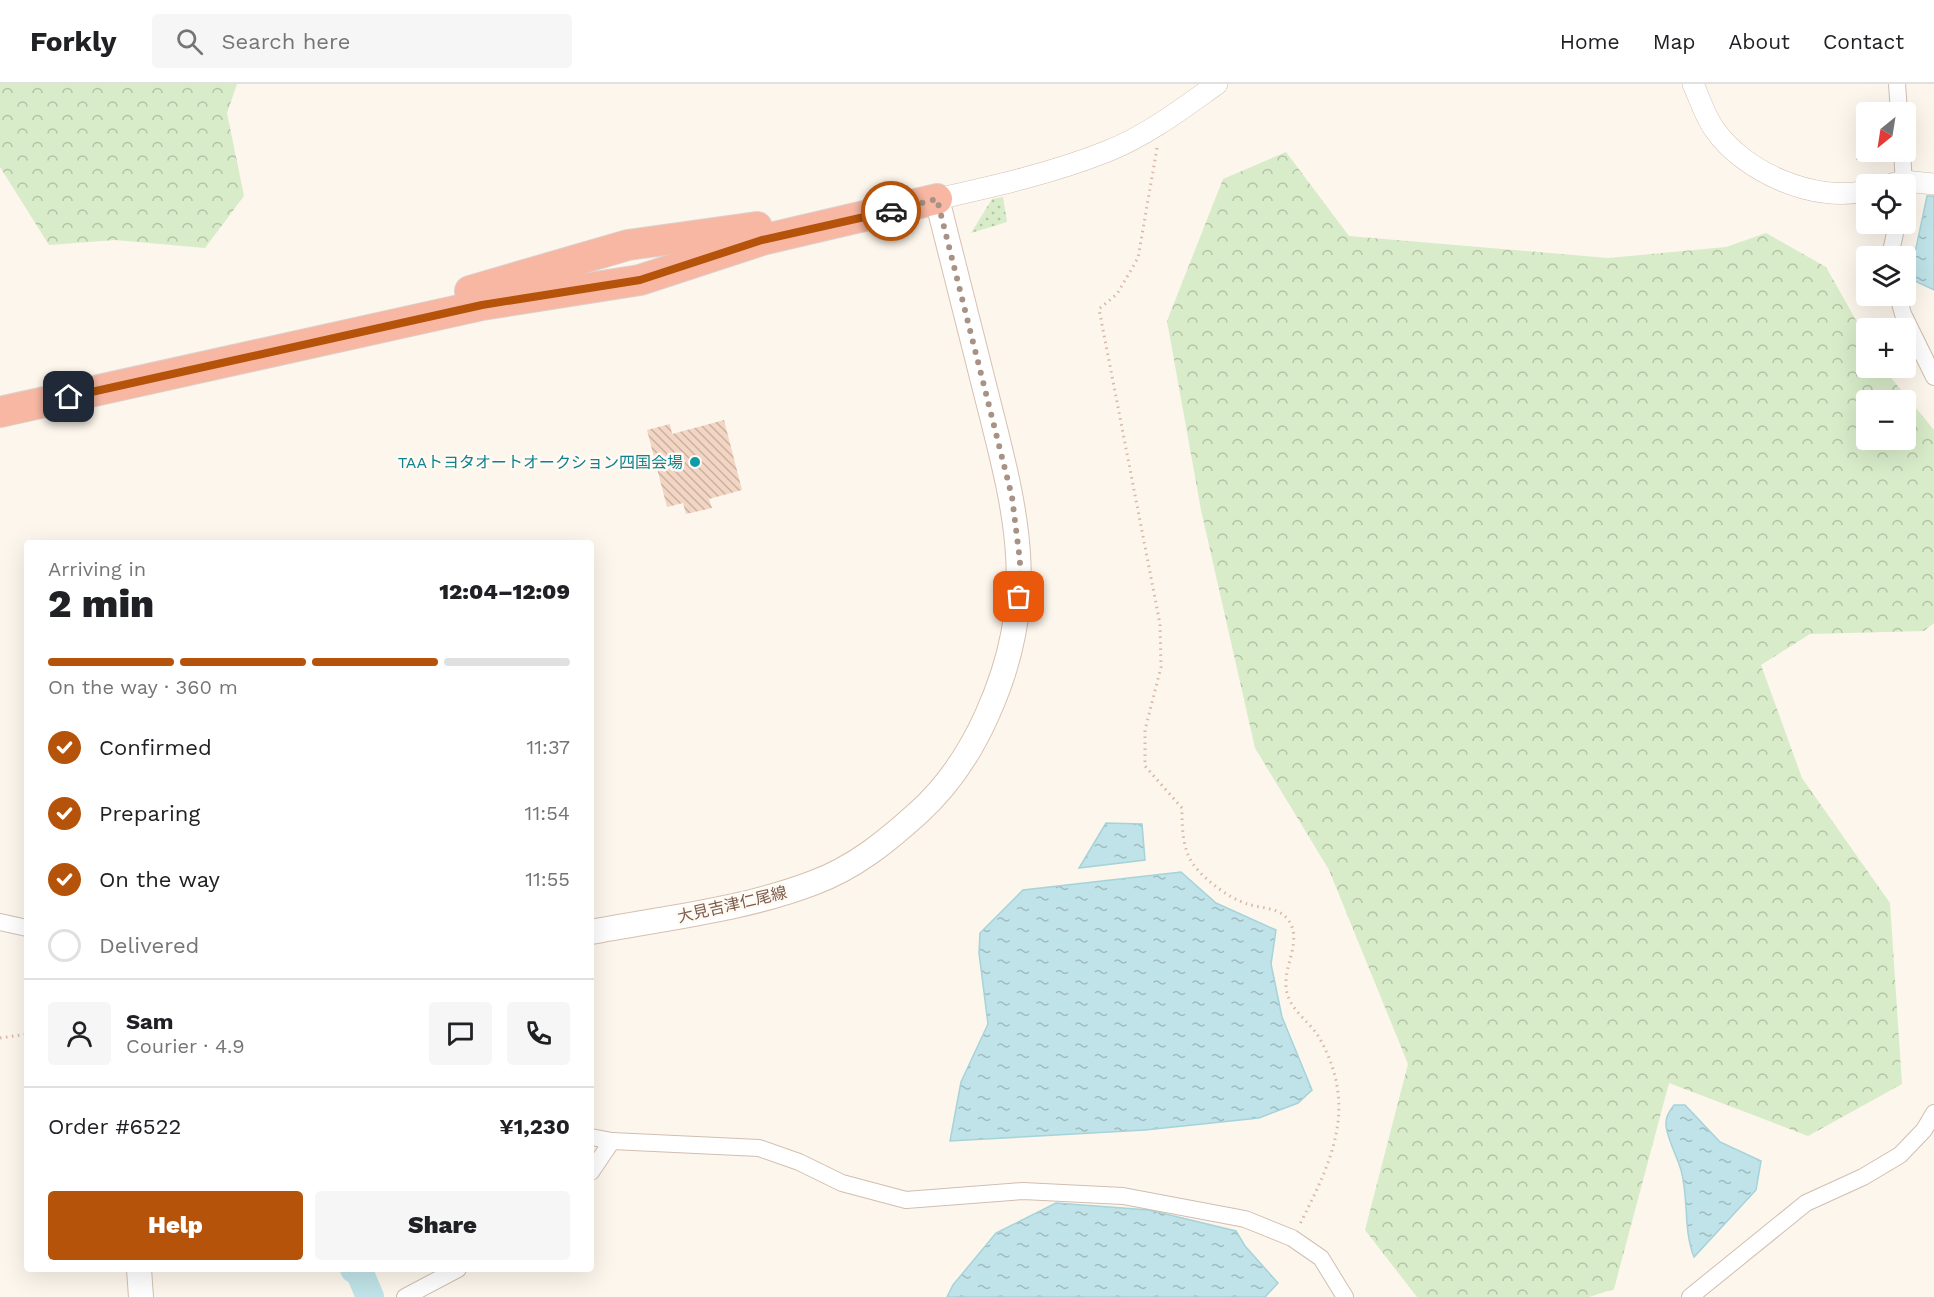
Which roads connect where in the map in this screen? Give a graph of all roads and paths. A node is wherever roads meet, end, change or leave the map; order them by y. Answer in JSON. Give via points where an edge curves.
{"nodes":[{"id":1,"x":1217,"y":84,"type":"edge"},
{"id":2,"x":1693,"y":84,"type":"edge"},
{"id":3,"x":1897,"y":84,"type":"edge"},
{"id":4,"x":1898,"y":102,"type":"edge"},
{"id":5,"x":1161,"y":124,"type":"junction"},
{"id":6,"x":1916,"y":183,"type":"edge"},
{"id":7,"x":1934,"y":184,"type":"edge"},
{"id":8,"x":1856,"y":191,"type":"edge"},
{"id":9,"x":937,"y":199,"type":"junction"},
{"id":10,"x":1901,"y":306,"type":"edge"},
{"id":11,"x":1934,"y":377,"type":"edge"},
{"id":12,"x":0,"y":394,"type":"edge"},
{"id":13,"x":0,"y":412,"type":"edge"},
{"id":14,"x":0,"y":922,"type":"edge"},
{"id":15,"x":24,"y":927,"type":"edge"},
{"id":16,"x":594,"y":931,"type":"edge"},
{"id":17,"x":24,"y":1034,"type":"edge"},
{"id":18,"x":0,"y":1038,"type":"edge"},
{"id":19,"x":1934,"y":1113,"type":"edge"},
{"id":20,"x":594,"y":1138,"type":"edge"},
{"id":21,"x":612,"y":1141,"type":"junction"},
{"id":22,"x":594,"y":1168,"type":"edge"},
{"id":23,"x":1292,"y":1239,"type":"junction"},
{"id":24,"x":139,"y":1272,"type":"edge"},
{"id":25,"x":452,"y":1272,"type":"edge"},
{"id":26,"x":141,"y":1297,"type":"edge"},
{"id":27,"x":405,"y":1297,"type":"edge"},
{"id":28,"x":1346,"y":1297,"type":"edge"},
{"id":29,"x":1690,"y":1297,"type":"edge"}],
"edges":[{"from":1,"to":5,"type":"street"},
{"from":2,"to":8,"type":"street","via":[[1714,129],[1750,165],[1802,188]]},
{"from":3,"to":4,"type":"street"},
{"from":5,"to":9,"type":"street","via":[[1109,151],[1056,169]]},
{"from":5,"to":23,"type":"path","via":[[1138,258],[1117,294],[1099,309],[1160,624],[1161,667],[1145,730],[1145,766],[1182,808],[1182,832],[1190,859],[1215,887],[1247,904],[1272,908],[1288,919],[1295,933],[1286,988],[1299,1016],[1320,1038],[1339,1090],[1340,1124],[1322,1181]]},
{"from":6,"to":7,"type":"street"},
{"from":9,"to":12,"type":"highway","via":[[890,200],[752,228],[628,245],[480,288]]},
{"from":9,"to":13,"type":"highway","via":[[762,240],[640,280],[482,305]]},
{"from":9,"to":16,"type":"main road","name":"大見吉津仁尾線","via":[[1012,497],[1020,561],[1018,616],[1003,681],[975,742],[940,794],[875,851],[816,883],[758,901]]},
{"from":10,"to":11,"type":"street"},
{"from":14,"to":15,"type":"street"},
{"from":17,"to":18,"type":"path"},
{"from":19,"to":29,"type":"street","via":[[1900,1155],[1806,1203]]},
{"from":20,"to":21,"type":"street"},
{"from":21,"to":22,"type":"street"},
{"from":21,"to":23,"type":"street","via":[[759,1148],[842,1183],[906,1200],[1023,1191],[1123,1196],[1245,1219]]},
{"from":23,"to":28,"type":"street","via":[[1321,1258]]},
{"from":24,"to":26,"type":"main road"},
{"from":25,"to":27,"type":"street"}]}
